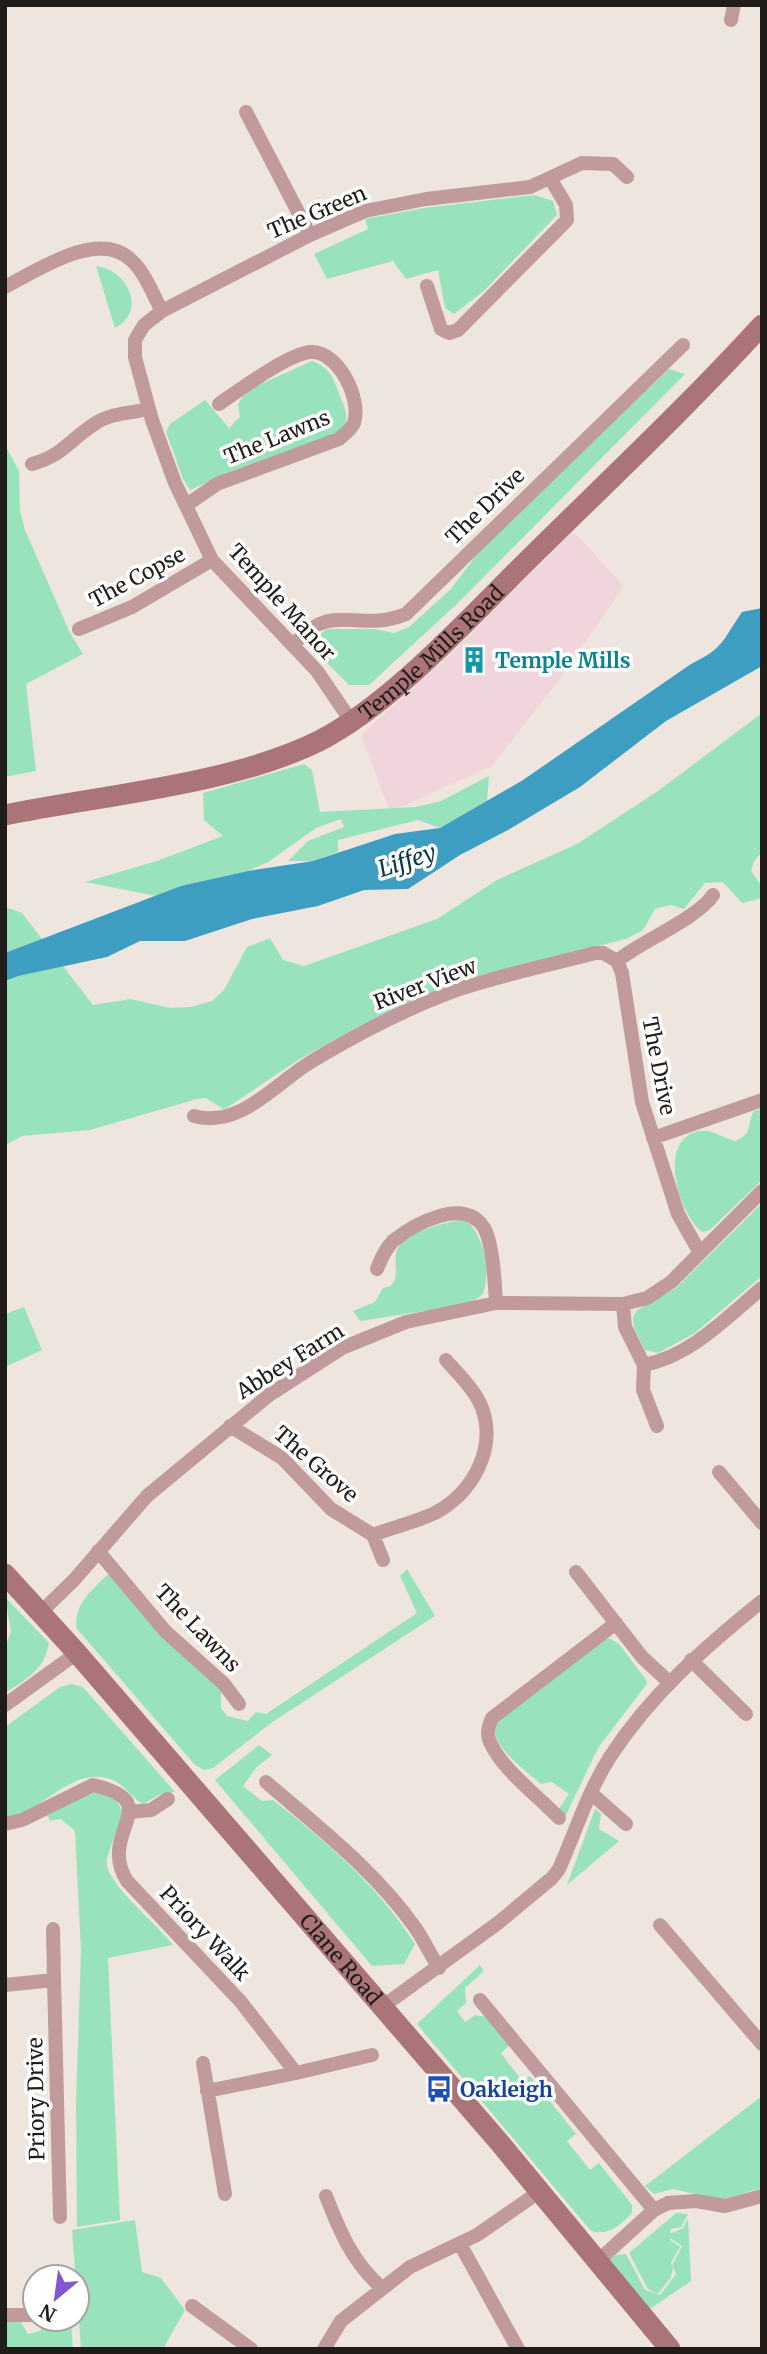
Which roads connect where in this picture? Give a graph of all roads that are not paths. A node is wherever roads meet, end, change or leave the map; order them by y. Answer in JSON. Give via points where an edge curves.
{"nodes":[{"id":1,"x":246,"y":112,"type":"dead end"},
{"id":2,"x":627,"y":177,"type":"dead end"},
{"id":3,"x":550,"y":178,"type":"junction"},
{"id":4,"x":310,"y":235,"type":"junction"},
{"id":5,"x":427,"y":286,"type":"dead end"},
{"id":6,"x":5,"y":287,"type":"edge"},
{"id":7,"x":158,"y":314,"type":"junction"},
{"id":8,"x":760,"y":330,"type":"edge"},
{"id":9,"x":683,"y":345,"type":"dead end"},
{"id":10,"x":219,"y":404,"type":"dead end"},
{"id":11,"x":149,"y":409,"type":"junction"},
{"id":12,"x":32,"y":464,"type":"dead end"},
{"id":13,"x":188,"y":504,"type":"junction"},
{"id":14,"x":212,"y":560,"type":"junction"},
{"id":15,"x":79,"y":629,"type":"dead end"},
{"id":16,"x":294,"y":644,"type":"junction"},
{"id":17,"x":351,"y":721,"type":"junction"},
{"id":18,"x":5,"y":815,"type":"edge"},
{"id":19,"x":713,"y":895,"type":"dead end"},
{"id":20,"x":617,"y":961,"type":"junction"},
{"id":21,"x":762,"y":1100,"type":"edge"},
{"id":22,"x":194,"y":1116,"type":"dead end"},
{"id":23,"x":653,"y":1138,"type":"junction"},
{"id":24,"x":762,"y":1191,"type":"edge"},
{"id":25,"x":700,"y":1253,"type":"junction"},
{"id":26,"x":377,"y":1269,"type":"dead end"},
{"id":27,"x":762,"y":1288,"type":"edge"},
{"id":28,"x":496,"y":1303,"type":"junction"},
{"id":29,"x":622,"y":1304,"type":"junction"},
{"id":30,"x":446,"y":1360,"type":"dead end"},
{"id":31,"x":644,"y":1365,"type":"junction"},
{"id":32,"x":230,"y":1426,"type":"junction"},
{"id":33,"x":657,"y":1426,"type":"dead end"},
{"id":34,"x":719,"y":1472,"type":"dead end"},
{"id":35,"x":762,"y":1523,"type":"edge"},
{"id":36,"x":373,"y":1535,"type":"junction"},
{"id":37,"x":98,"y":1551,"type":"junction"},
{"id":38,"x":383,"y":1560,"type":"dead end"},
{"id":39,"x":576,"y":1572,"type":"dead end"},
{"id":40,"x":5,"y":1574,"type":"edge"},
{"id":41,"x":762,"y":1601,"type":"edge"},
{"id":42,"x":41,"y":1612,"type":"junction"},
{"id":43,"x":616,"y":1623,"type":"junction"},
{"id":44,"x":77,"y":1653,"type":"junction"},
{"id":45,"x":691,"y":1660,"type":"junction"},
{"id":46,"x":670,"y":1683,"type":"junction"},
{"id":47,"x":239,"y":1704,"type":"dead end"},
{"id":48,"x":5,"y":1705,"type":"edge"},
{"id":49,"x":746,"y":1714,"type":"dead end"},
{"id":50,"x":266,"y":1782,"type":"dead end"},
{"id":51,"x":592,"y":1794,"type":"junction"},
{"id":52,"x":167,"y":1799,"type":"dead end"},
{"id":53,"x":130,"y":1812,"type":"junction"},
{"id":54,"x":559,"y":1818,"type":"dead end"},
{"id":55,"x":5,"y":1824,"type":"edge"},
{"id":56,"x":626,"y":1824,"type":"dead end"},
{"id":57,"x":660,"y":1925,"type":"dead end"},
{"id":58,"x":53,"y":1929,"type":"dead end"},
{"id":59,"x":439,"y":1968,"type":"junction"},
{"id":60,"x":54,"y":1980,"type":"junction"},
{"id":61,"x":5,"y":1985,"type":"edge"},
{"id":62,"x":480,"y":2000,"type":"dead end"},
{"id":63,"x":382,"y":2007,"type":"junction"},
{"id":64,"x":762,"y":2044,"type":"edge"},
{"id":65,"x":372,"y":2055,"type":"dead end"},
{"id":66,"x":203,"y":2063,"type":"dead end"},
{"id":67,"x":296,"y":2073,"type":"junction"},
{"id":68,"x":207,"y":2091,"type":"junction"},
{"id":69,"x":539,"y":2192,"type":"junction"},
{"id":70,"x":225,"y":2194,"type":"dead end"},
{"id":71,"x":326,"y":2196,"type":"dead end"},
{"id":72,"x":762,"y":2196,"type":"edge"},
{"id":73,"x":654,"y":2210,"type":"junction"},
{"id":74,"x":60,"y":2217,"type":"dead end"},
{"id":75,"x":460,"y":2244,"type":"junction"},
{"id":76,"x":599,"y":2260,"type":"junction"},
{"id":77,"x":382,"y":2288,"type":"junction"},
{"id":78,"x":192,"y":2306,"type":"dead end"},
{"id":79,"x":251,"y":2349,"type":"edge"},
{"id":80,"x":324,"y":2349,"type":"edge"},
{"id":81,"x":518,"y":2349,"type":"edge"},
{"id":82,"x":670,"y":2349,"type":"edge"}],
"edges":[{"from":1,"to":4,"type":"street"},
{"from":2,"to":3,"type":"street","name":"The Green","via":[[613,164],[582,163]]},
{"from":3,"to":4,"type":"street","name":"The Green","via":[[530,187],[365,211]]},
{"from":3,"to":5,"type":"street","via":[[566,205],[567,220],[458,330],[440,329]]},
{"from":4,"to":7,"type":"street","name":"The Green"},
{"from":6,"to":7,"type":"street","via":[[50,261],[92,249],[114,252],[130,258]]},
{"from":7,"to":11,"type":"street","name":"Temple Manor","via":[[135,340],[137,374]]},
{"from":8,"to":17,"type":"main road","name":"Temple Mills Road","via":[[466,622]]},
{"from":9,"to":16,"type":"street","name":"The Drive","via":[[406,614],[391,620],[325,619],[307,628]]},
{"from":10,"to":13,"type":"street","name":"The Lawns","via":[[308,352],[323,354],[341,368],[351,392],[354,425],[339,439],[217,484]]},
{"from":11,"to":12,"type":"street","via":[[95,423],[53,458]]},
{"from":11,"to":13,"type":"street","name":"Temple Manor","via":[[175,483]]},
{"from":13,"to":14,"type":"street","name":"Temple Manor"},
{"from":14,"to":15,"type":"street","name":"The Copse","via":[[132,607]]},
{"from":14,"to":16,"type":"street","name":"Temple Manor"},
{"from":16,"to":17,"type":"street","name":"Temple Manor"},
{"from":17,"to":18,"type":"main road","name":"Temple Mills Road","via":[[319,741],[231,773]]},
{"from":19,"to":20,"type":"street","via":[[698,911]]},
{"from":20,"to":22,"type":"street","name":"River View","via":[[595,953],[458,990],[340,1044],[232,1115],[210,1120]]},
{"from":20,"to":23,"type":"street","name":"The Drive","via":[[642,1102]]},
{"from":21,"to":23,"type":"street","name":"The Drive"},
{"from":23,"to":25,"type":"street","name":"The Drive","via":[[678,1214]]},
{"from":24,"to":25,"type":"street","name":"Abbey Farm"},
{"from":25,"to":29,"type":"street","name":"Abbey Farm","via":[[647,1298]]},
{"from":26,"to":28,"type":"street","via":[[384,1252],[409,1229],[455,1212],[468,1214],[485,1230]]},
{"from":27,"to":31,"type":"street","via":[[698,1342],[662,1362]]},
{"from":28,"to":29,"type":"street","name":"Abbey Farm"},
{"from":28,"to":32,"type":"street","name":"Abbey Farm","via":[[406,1322],[342,1348]]},
{"from":29,"to":31,"type":"street","via":[[625,1327]]},
{"from":30,"to":36,"type":"street","via":[[482,1406],[487,1430],[475,1477],[462,1494],[434,1513]]},
{"from":31,"to":33,"type":"street","via":[[643,1390]]},
{"from":32,"to":36,"type":"street","name":"The Grove","via":[[282,1458],[331,1509]]},
{"from":32,"to":37,"type":"street","name":"Abbey Farm","via":[[147,1496]]},
{"from":34,"to":35,"type":"street"},
{"from":36,"to":38,"type":"street"},
{"from":37,"to":42,"type":"street","name":"Abbey Farm"},
{"from":37,"to":47,"type":"street","name":"The Lawns","via":[[164,1631],[224,1684]]},
{"from":39,"to":43,"type":"street"},
{"from":40,"to":42,"type":"main road","name":"Clane Road"},
{"from":41,"to":45,"type":"street"},
{"from":42,"to":44,"type":"main road","name":"Clane Road"},
{"from":43,"to":46,"type":"street"},
{"from":43,"to":54,"type":"street","via":[[492,1718],[487,1730],[498,1755]]},
{"from":44,"to":48,"type":"street"},
{"from":44,"to":63,"type":"main road","name":"Clane Road"},
{"from":45,"to":46,"type":"street"},
{"from":45,"to":49,"type":"street"},
{"from":46,"to":51,"type":"street","via":[[631,1726]]},
{"from":50,"to":59,"type":"street","via":[[382,1886]]},
{"from":51,"to":56,"type":"street"},
{"from":51,"to":59,"type":"street","via":[[552,1878]]},
{"from":52,"to":53,"type":"street","via":[[151,1810]]},
{"from":53,"to":55,"type":"street","via":[[128,1801],[116,1790],[93,1785]]},
{"from":53,"to":67,"type":"street","name":"Priory Walk","via":[[117,1852],[127,1881],[241,2002]]},
{"from":57,"to":64,"type":"street"},
{"from":58,"to":60,"type":"street","name":"Priory Drive"},
{"from":59,"to":63,"type":"street"},
{"from":60,"to":61,"type":"street"},
{"from":60,"to":74,"type":"street","name":"Priory Drive"},
{"from":62,"to":73,"type":"street"},
{"from":63,"to":69,"type":"main road","name":"Clane Road"},
{"from":65,"to":67,"type":"street"},
{"from":66,"to":68,"type":"street"},
{"from":67,"to":68,"type":"street"},
{"from":68,"to":70,"type":"street"},
{"from":69,"to":75,"type":"street"},
{"from":69,"to":76,"type":"main road","name":"Clane Road"},
{"from":71,"to":77,"type":"street","via":[[362,2271]]},
{"from":72,"to":73,"type":"street","via":[[725,2206],[696,2201],[668,2203]]},
{"from":73,"to":76,"type":"street"},
{"from":75,"to":77,"type":"street","via":[[410,2267]]},
{"from":75,"to":81,"type":"street"},
{"from":76,"to":82,"type":"main road","name":"Clane Road"},
{"from":77,"to":80,"type":"street","via":[[341,2320]]},
{"from":78,"to":79,"type":"street"}]}
